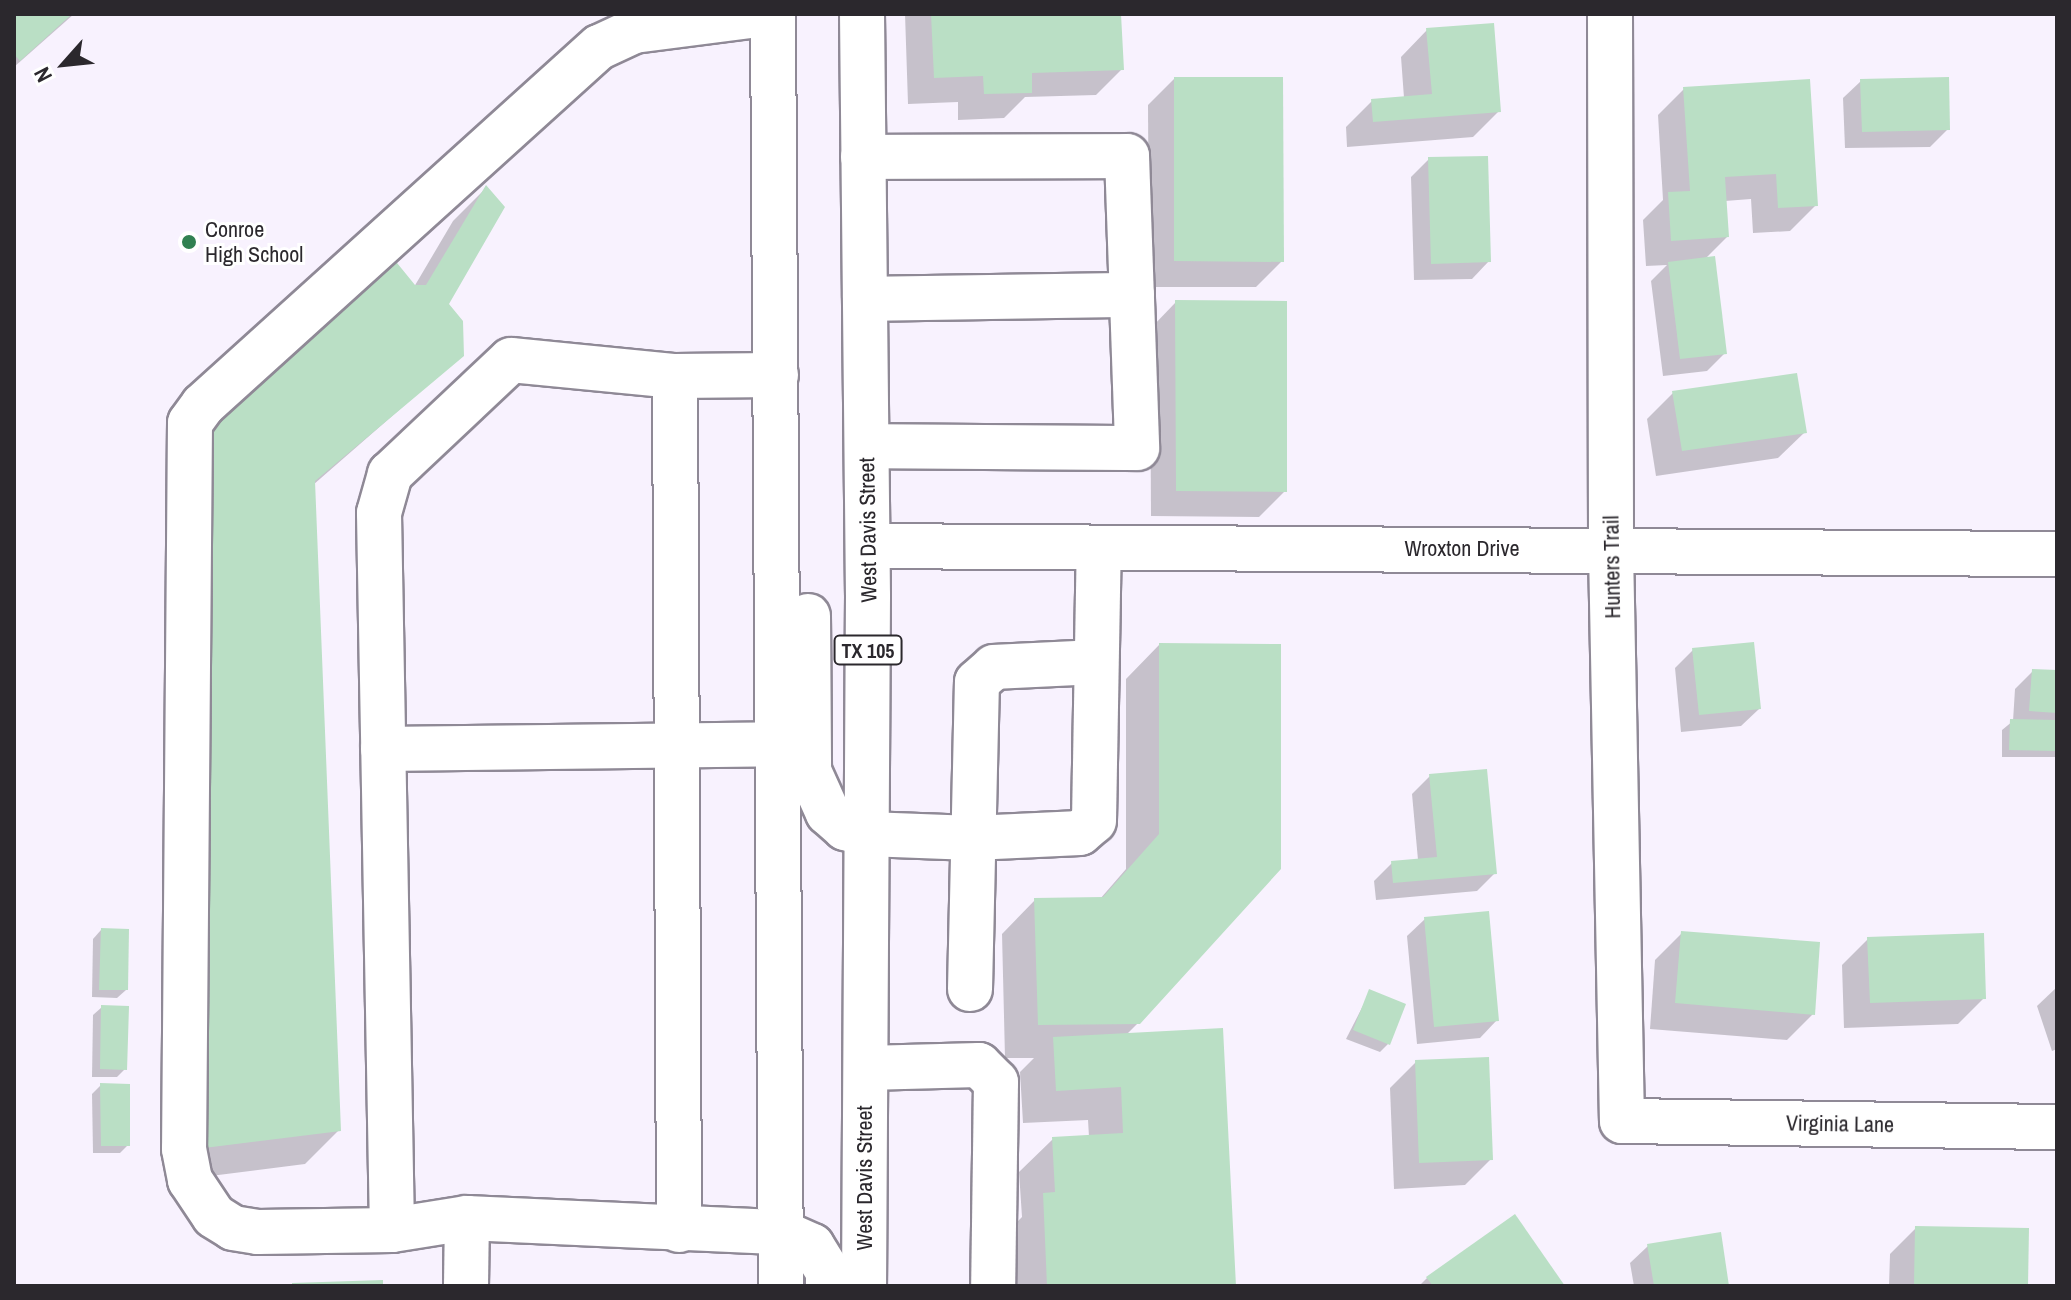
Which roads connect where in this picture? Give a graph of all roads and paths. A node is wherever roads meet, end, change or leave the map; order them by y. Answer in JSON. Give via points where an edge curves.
{"nodes":[{"id":1,"x":766,"y":14,"type":"edge"},
{"id":2,"x":773,"y":14,"type":"edge"},
{"id":3,"x":862,"y":14,"type":"edge"},
{"id":4,"x":1610,"y":14,"type":"edge"},
{"id":5,"x":863,"y":157,"type":"junction"},
{"id":6,"x":775,"y":267,"type":"junction"},
{"id":7,"x":1132,"y":295,"type":"junction"},
{"id":8,"x":865,"y":299,"type":"junction"},
{"id":9,"x":776,"y":375,"type":"junction"},
{"id":10,"x":675,"y":376,"type":"junction"},
{"id":11,"x":867,"y":446,"type":"junction"},
{"id":12,"x":868,"y":546,"type":"junction"},
{"id":13,"x":1099,"y":548,"type":"junction"},
{"id":14,"x":1611,"y":550,"type":"junction"},
{"id":15,"x":2057,"y":554,"type":"edge"},
{"id":16,"x":1096,"y":662,"type":"junction"},
{"id":17,"x":674,"y":743,"type":"junction"},
{"id":18,"x":778,"y":744,"type":"junction"},
{"id":19,"x":383,"y":749,"type":"junction"},
{"id":20,"x":867,"y":834,"type":"junction"},
{"id":21,"x":973,"y":838,"type":"junction"},
{"id":22,"x":970,"y":989,"type":"dead end"},
{"id":23,"x":866,"y":1068,"type":"junction"},
{"id":24,"x":1622,"y":1121,"type":"joint"},
{"id":25,"x":2057,"y":1127,"type":"edge"},
{"id":26,"x":467,"y":1218,"type":"junction"},
{"id":27,"x":392,"y":1230,"type":"junction"},
{"id":28,"x":679,"y":1230,"type":"junction"},
{"id":29,"x":781,"y":1232,"type":"junction"},
{"id":30,"x":466,"y":1286,"type":"edge"},
{"id":31,"x":781,"y":1286,"type":"edge"},
{"id":32,"x":828,"y":1286,"type":"edge"},
{"id":33,"x":864,"y":1286,"type":"edge"},
{"id":34,"x":993,"y":1286,"type":"edge"}],
"edges":[{"from":1,"to":27,"type":"main road","via":[[634,31],[599,47],[203,405],[190,423],[184,1134],[190,1180],[214,1216],[233,1228]]},
{"from":2,"to":6,"type":"main road"},
{"from":3,"to":5,"type":"main road","name":"West Davis Street","number":"TX 105"},
{"from":4,"to":14,"type":"main road","name":"Hunters Trail"},
{"from":5,"to":7,"type":"main road","via":[[1127,156]]},
{"from":5,"to":8,"type":"main road","name":"West Davis Street","number":"TX 105"},
{"from":6,"to":9,"type":"main road"},
{"from":6,"to":20,"type":"main road","via":[[805,338],[809,771],[828,813],[845,828]]},
{"from":7,"to":8,"type":"main road"},
{"from":7,"to":11,"type":"main road","via":[[1137,448]]},
{"from":8,"to":11,"type":"main road","name":"West Davis Street","number":"TX 105"},
{"from":9,"to":10,"type":"main road"},
{"from":9,"to":18,"type":"main road"},
{"from":10,"to":17,"type":"main road"},
{"from":10,"to":19,"type":"main road","via":[[511,360],[390,474],[379,513]]},
{"from":11,"to":12,"type":"main road","name":"West Davis Street","number":"TX 105"},
{"from":12,"to":13,"type":"main road","name":"Wroxton Drive"},
{"from":12,"to":20,"type":"main road","name":"West Davis Street","number":"TX 105"},
{"from":13,"to":14,"type":"main road","name":"Wroxton Drive"},
{"from":13,"to":16,"type":"main road"},
{"from":14,"to":15,"type":"main road","name":"Wroxton Drive"},
{"from":14,"to":24,"type":"main road","name":"Hunters Trail"},
{"from":16,"to":21,"type":"main road","via":[[994,667],[977,682]]},
{"from":16,"to":21,"type":"main road","via":[[1094,821],[1080,833]]},
{"from":17,"to":18,"type":"main road"},
{"from":17,"to":19,"type":"main road"},
{"from":17,"to":28,"type":"main road"},
{"from":18,"to":29,"type":"main road"},
{"from":19,"to":27,"type":"main road"},
{"from":20,"to":21,"type":"main road"},
{"from":20,"to":23,"type":"main road","name":"West Davis Street","number":"TX 105"},
{"from":21,"to":22,"type":"main road"},
{"from":23,"to":33,"type":"main road","name":"West Davis Street","number":"TX 105"},
{"from":23,"to":34,"type":"main road","via":[[979,1065],[996,1082]]},
{"from":24,"to":25,"type":"main road","name":"Virginia Lane"},
{"from":26,"to":27,"type":"main road"},
{"from":26,"to":28,"type":"main road"},
{"from":26,"to":30,"type":"main road"},
{"from":28,"to":29,"type":"main road"},
{"from":29,"to":31,"type":"main road"},
{"from":29,"to":32,"type":"main road","via":[[812,1246],[822,1258]]}]}
